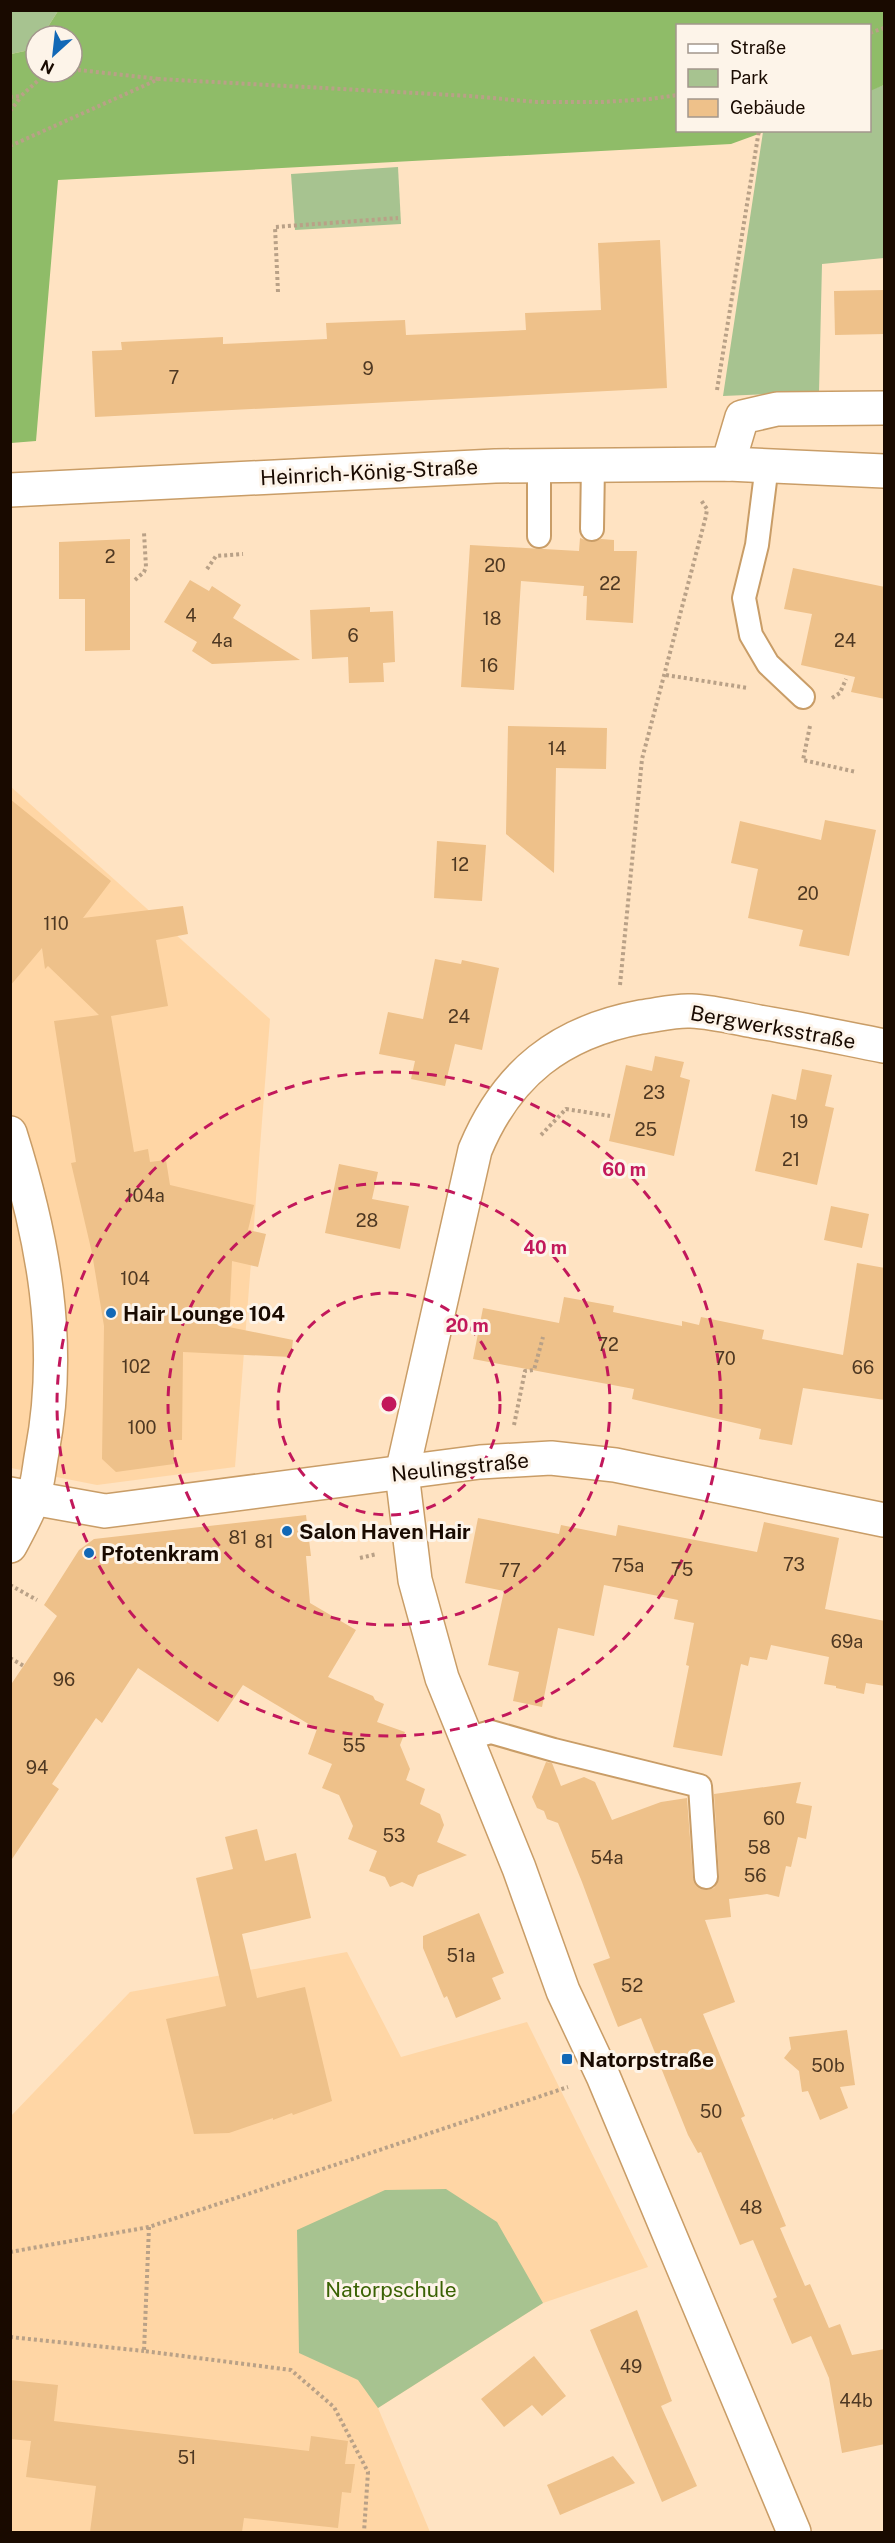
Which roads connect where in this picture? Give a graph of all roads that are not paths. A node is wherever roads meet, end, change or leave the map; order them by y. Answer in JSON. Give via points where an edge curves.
{"nodes":[{"id":1,"x":885,"y":408,"type":"edge"},
{"id":2,"x":728,"y":464,"type":"junction"},
{"id":3,"x":593,"y":465,"type":"junction"},
{"id":4,"x":767,"y":465,"type":"junction"},
{"id":5,"x":539,"y":466,"type":"junction"},
{"id":6,"x":885,"y":471,"type":"edge"},
{"id":7,"x":10,"y":490,"type":"edge"},
{"id":8,"x":592,"y":530,"type":"dead end"},
{"id":9,"x":539,"y":536,"type":"dead end"},
{"id":10,"x":803,"y":697,"type":"dead end"},
{"id":11,"x":885,"y":1046,"type":"edge"},
{"id":12,"x":10,"y":1133,"type":"edge"},
{"id":13,"x":402,"y":1473,"type":"junction"},
{"id":14,"x":22,"y":1497,"type":"edge"},
{"id":15,"x":885,"y":1520,"type":"edge"},
{"id":16,"x":10,"y":1546,"type":"edge"},
{"id":17,"x":466,"y":1739,"type":"junction"},
{"id":18,"x":706,"y":1877,"type":"dead end"},
{"id":19,"x":794,"y":2532,"type":"edge"}],
"edges":[{"from":1,"to":2,"type":"street","via":[[777,409],[742,417]]},
{"from":2,"to":3,"type":"street","name":"Heinrich-König-Straße"},
{"from":2,"to":4,"type":"street","name":"Heinrich-König-Straße"},
{"from":3,"to":5,"type":"street","name":"Heinrich-König-Straße"},
{"from":3,"to":8,"type":"lane"},
{"from":4,"to":6,"type":"street","name":"Heinrich-König-Straße"},
{"from":4,"to":10,"type":"lane","via":[[757,545],[744,598],[751,635],[768,664]]},
{"from":5,"to":7,"type":"street","name":"Heinrich-König-Straße"},
{"from":5,"to":9,"type":"lane"},
{"from":11,"to":13,"type":"street","name":"Bergwerksstraße","via":[[698,1011],[670,1012],[617,1022],[569,1040],[540,1059],[496,1109],[475,1150]]},
{"from":12,"to":14,"type":"street","via":[[43,1258],[52,1387]]},
{"from":13,"to":14,"type":"street","name":"Neulingstraße","via":[[105,1511]]},
{"from":13,"to":15,"type":"street","name":"Neulingstraße","via":[[480,1462],[551,1458],[615,1465]]},
{"from":13,"to":17,"type":"street","via":[[415,1580],[442,1678]]},
{"from":14,"to":16,"type":"street"},
{"from":17,"to":18,"type":"lane","via":[[490,1732],[700,1786]]},
{"from":17,"to":19,"type":"street","via":[[519,1868],[563,1991],[603,2076]]}]}
